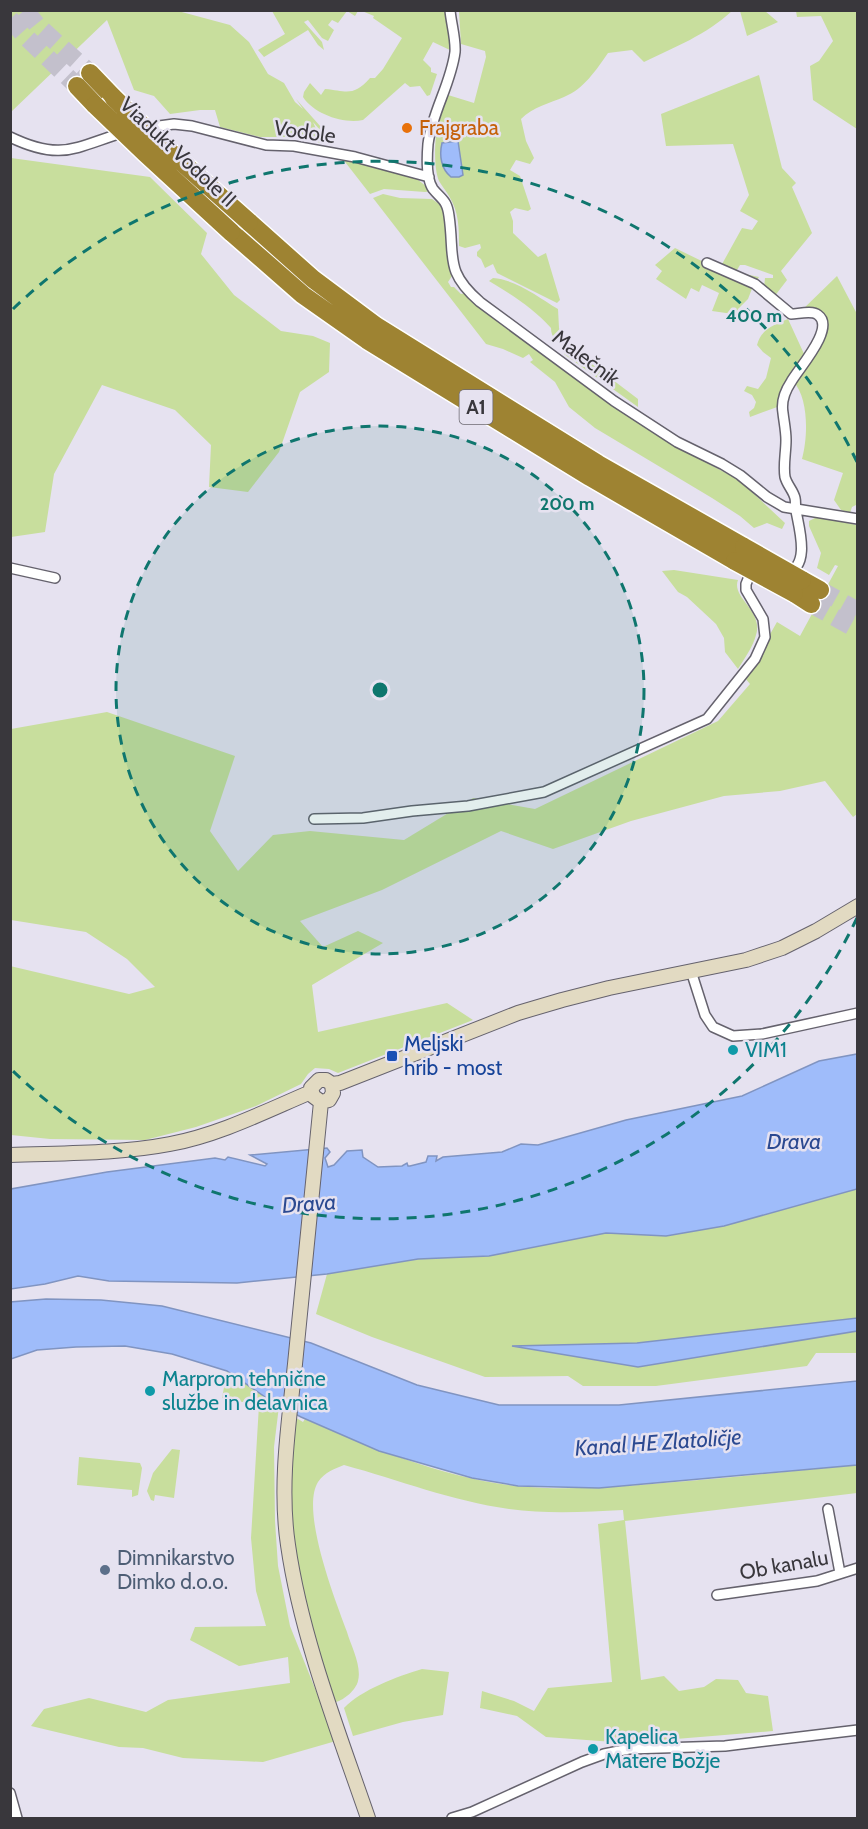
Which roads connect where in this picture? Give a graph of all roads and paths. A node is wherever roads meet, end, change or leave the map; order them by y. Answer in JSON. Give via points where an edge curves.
{"nodes":[{"id":1,"x":450,"y":10,"type":"edge"},
{"id":2,"x":90,"y":73,"type":"tunnel mouth"},
{"id":3,"x":77,"y":86,"type":"tunnel mouth"},
{"id":4,"x":10,"y":137,"type":"edge"},
{"id":5,"x":429,"y":177,"type":"junction"},
{"id":6,"x":707,"y":262,"type":"dead end"},
{"id":7,"x":795,"y":509,"type":"junction"},
{"id":8,"x":858,"y":519,"type":"edge"},
{"id":9,"x":740,"y":554,"type":"junction"},
{"id":10,"x":10,"y":568,"type":"edge"},
{"id":11,"x":55,"y":578,"type":"dead end"},
{"id":12,"x":815,"y":597,"type":"tunnel mouth"},
{"id":13,"x":314,"y":819,"type":"dead end"},
{"id":14,"x":858,"y":906,"type":"edge"},
{"id":15,"x":691,"y":971,"type":"junction"},
{"id":16,"x":858,"y":1012,"type":"edge"},
{"id":17,"x":318,"y":1103,"type":"junction"},
{"id":18,"x":10,"y":1155,"type":"edge"},
{"id":19,"x":828,"y":1509,"type":"dead end"},
{"id":20,"x":858,"y":1568,"type":"edge"},
{"id":21,"x":840,"y":1573,"type":"junction"},
{"id":22,"x":717,"y":1594,"type":"dead end"},
{"id":23,"x":858,"y":1724,"type":"edge"},
{"id":24,"x":858,"y":1730,"type":"edge"},
{"id":25,"x":824,"y":1735,"type":"junction"},
{"id":26,"x":10,"y":1793,"type":"edge"},
{"id":27,"x":17,"y":1818,"type":"edge"},
{"id":28,"x":368,"y":1818,"type":"edge"},
{"id":29,"x":452,"y":1818,"type":"edge"}],
"edges":[{"from":1,"to":5,"type":"street","via":[[455,50],[428,144]]},
{"from":2,"to":9,"type":"highway","name":"Viadukt Vodole II","number":"A1","bridge":true,"via":[[159,142],[313,279],[376,326]]},
{"from":3,"to":9,"type":"highway","name":"Viadukt Vodole II","number":"A1","bridge":true,"via":[[153,161],[303,295],[367,340],[590,477]]},
{"from":4,"to":5,"type":"street","name":"Vodole","via":[[66,151],[133,129],[174,124],[266,145],[355,157]]},
{"from":5,"to":7,"type":"street","name":"Malečnik","via":[[432,188],[446,202],[454,272],[470,293],[614,401],[677,442],[740,475],[767,497]]},
{"from":6,"to":7,"type":"street","via":[[755,284],[791,314],[820,315],[820,338],[783,399],[785,478],[796,499]]},
{"from":7,"to":8,"type":"street","name":"Malečnik"},
{"from":7,"to":13,"type":"street","via":[[802,553],[797,565],[783,573],[763,563],[752,568],[746,590],[763,619],[765,637],[754,659],[707,719],[544,792],[468,806],[363,818]]},
{"from":9,"to":12,"type":"highway","number":"A1","bridge":true},
{"from":10,"to":11,"type":"street"},
{"from":14,"to":15,"type":"street","via":[[782,948]]},
{"from":15,"to":16,"type":"street","via":[[705,1015],[713,1027],[733,1036],[762,1034]]},
{"from":15,"to":17,"type":"street","via":[[600,990],[518,1014],[332,1084],[332,1097]]},
{"from":17,"to":18,"type":"street","via":[[172,1144],[132,1150]]},
{"from":17,"to":28,"type":"street","via":[[287,1439],[287,1543],[324,1685]]},
{"from":19,"to":21,"type":"street"},
{"from":20,"to":21,"type":"street","name":"Ob kanalu"},
{"from":21,"to":22,"type":"street","name":"Ob kanalu","via":[[817,1581]]},
{"from":23,"to":25,"type":"street"},
{"from":24,"to":25,"type":"street"},
{"from":25,"to":29,"type":"street","via":[[604,1754]]},
{"from":26,"to":27,"type":"street"}]}
